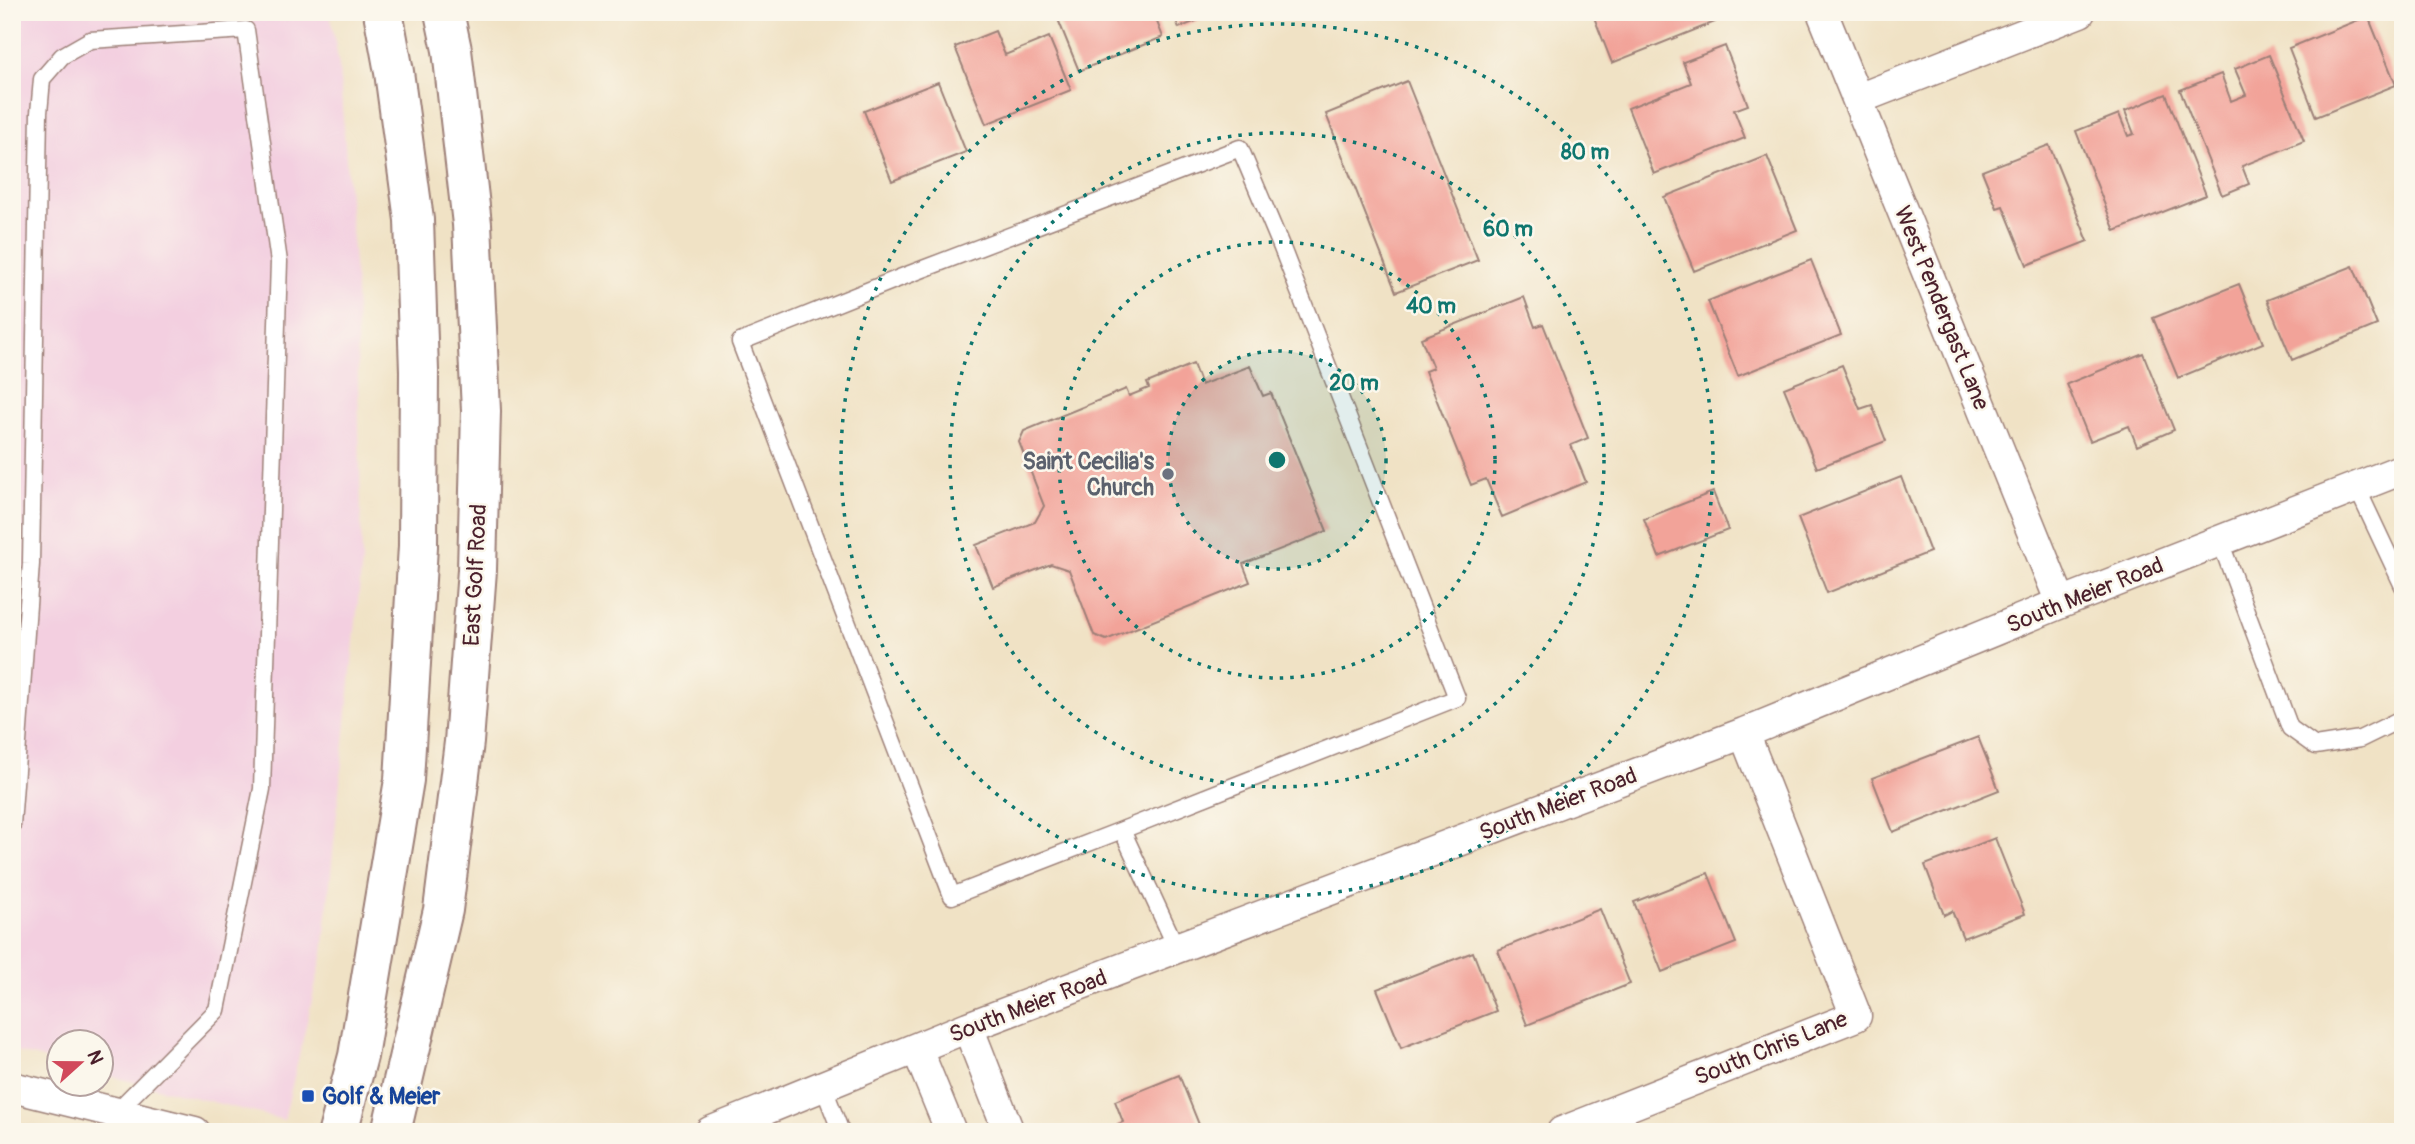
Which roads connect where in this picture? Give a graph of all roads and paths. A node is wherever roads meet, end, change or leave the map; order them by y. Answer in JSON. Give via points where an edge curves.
{"nodes":[{"id":1,"x":383,"y":12,"type":"edge"},
{"id":2,"x":444,"y":12,"type":"edge"},
{"id":3,"x":1822,"y":12,"type":"edge"},
{"id":4,"x":2080,"y":12,"type":"edge"},
{"id":5,"x":1858,"y":99,"type":"junction"},
{"id":6,"x":2403,"y":469,"type":"edge"},
{"id":7,"x":2357,"y":488,"type":"junction"},
{"id":8,"x":2220,"y":541,"type":"junction"},
{"id":9,"x":2403,"y":586,"type":"edge"},
{"id":10,"x":2061,"y":603,"type":"junction"},
{"id":11,"x":2403,"y":718,"type":"edge"},
{"id":12,"x":1744,"y":733,"type":"junction"},
{"id":13,"x":12,"y":825,"type":"edge"},
{"id":14,"x":1122,"y":830,"type":"junction"},
{"id":15,"x":1177,"y":949,"type":"junction"},
{"id":16,"x":968,"y":1027,"type":"junction"},
{"id":17,"x":917,"y":1049,"type":"junction"},
{"id":18,"x":823,"y":1086,"type":"junction"},
{"id":19,"x":12,"y":1087,"type":"edge"},
{"id":20,"x":114,"y":1122,"type":"edge"},
{"id":21,"x":195,"y":1132,"type":"edge"},
{"id":22,"x":338,"y":1132,"type":"edge"},
{"id":23,"x":391,"y":1132,"type":"edge"},
{"id":24,"x":710,"y":1132,"type":"edge"},
{"id":25,"x":841,"y":1132,"type":"edge"},
{"id":26,"x":951,"y":1132,"type":"edge"},
{"id":27,"x":1009,"y":1132,"type":"edge"},
{"id":28,"x":1562,"y":1132,"type":"edge"}],
"edges":[{"from":1,"to":22,"type":"main road","via":[[414,220],[418,546],[404,780],[358,1056]]},
{"from":2,"to":23,"type":"main road","name":"East Golf Road","via":[[472,224],[481,411],[477,570],[464,742],[443,910]]},
{"from":3,"to":5,"type":"street","name":"West Pendergast Lane"},
{"from":4,"to":5,"type":"street"},
{"from":5,"to":10,"type":"street","name":"West Pendergast Lane"},
{"from":6,"to":7,"type":"street","name":"South Meier Road"},
{"from":7,"to":8,"type":"street","name":"South Meier Road"},
{"from":7,"to":9,"type":"lane"},
{"from":8,"to":10,"type":"street","name":"South Meier Road"},
{"from":8,"to":11,"type":"lane","via":[[2290,728],[2315,746],[2360,739]]},
{"from":10,"to":12,"type":"street","name":"South Meier Road"},
{"from":12,"to":15,"type":"street","name":"South Meier Road"},
{"from":12,"to":28,"type":"street","name":"South Chris Lane","via":[[1856,1016]]},
{"from":13,"to":20,"type":"lane","via":[[31,564],[42,79],[62,56],[90,40],[246,30],[279,262],[262,789],[217,1010]]},
{"from":14,"to":14,"type":"lane","via":[[952,896],[740,342],[1240,149],[1457,698]]},
{"from":14,"to":15,"type":"lane"},
{"from":15,"to":16,"type":"street","name":"South Meier Road"},
{"from":16,"to":17,"type":"street","name":"South Meier Road"},
{"from":16,"to":27,"type":"street"},
{"from":17,"to":18,"type":"street","name":"South Meier Road"},
{"from":17,"to":26,"type":"street"},
{"from":18,"to":24,"type":"street","name":"South Meier Road"},
{"from":18,"to":25,"type":"lane"},
{"from":19,"to":20,"type":"street"},
{"from":20,"to":21,"type":"street"}]}
